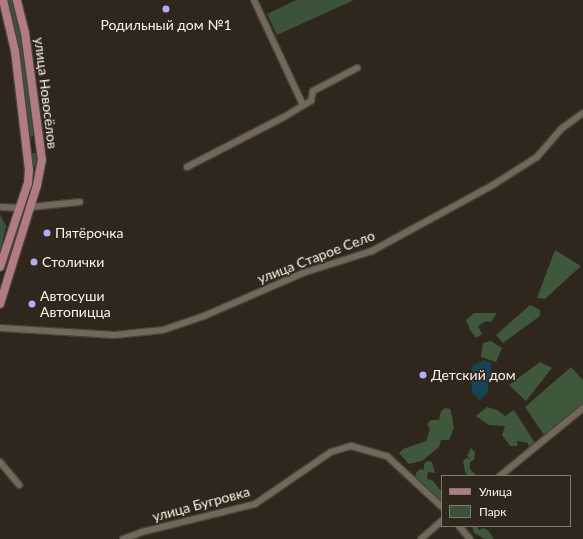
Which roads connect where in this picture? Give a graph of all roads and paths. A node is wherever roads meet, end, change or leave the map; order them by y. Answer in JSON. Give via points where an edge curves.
{"nodes":[{"id":1,"x":3,"y":0,"type":"edge"},
{"id":2,"x":17,"y":0,"type":"edge"},
{"id":3,"x":254,"y":0,"type":"edge"},
{"id":4,"x":357,"y":68,"type":"dead end"},
{"id":5,"x":303,"y":105,"type":"junction"},
{"id":6,"x":583,"y":113,"type":"edge"},
{"id":7,"x":187,"y":167,"type":"dead end"},
{"id":8,"x":80,"y":202,"type":"dead end"},
{"id":9,"x":31,"y":207,"type":"junction"},
{"id":10,"x":0,"y":208,"type":"edge"},
{"id":11,"x":20,"y":208,"type":"junction"},
{"id":12,"x":0,"y":267,"type":"edge"},
{"id":13,"x":0,"y":304,"type":"edge"},
{"id":14,"x":0,"y":328,"type":"edge"},
{"id":15,"x":583,"y":408,"type":"edge"},
{"id":16,"x":0,"y":462,"type":"edge"},
{"id":17,"x":501,"y":475,"type":"edge"},
{"id":18,"x":19,"y":485,"type":"dead end"},
{"id":19,"x":441,"y":506,"type":"edge"},
{"id":20,"x":441,"y":523,"type":"edge"},
{"id":21,"x":460,"y":527,"type":"edge"},
{"id":22,"x":123,"y":539,"type":"edge"},
{"id":23,"x":422,"y":539,"type":"edge"},
{"id":24,"x":470,"y":539,"type":"edge"}],
"edges":[{"from":1,"to":11,"type":"main road","name":"улица Новосёлов","via":[[15,51],[30,170]]},
{"from":2,"to":9,"type":"main road","name":"улица Новосёлов","via":[[26,33],[41,140],[40,169]]},
{"from":3,"to":5,"type":"street"},
{"from":4,"to":5,"type":"street","via":[[313,91],[311,101]]},
{"from":5,"to":7,"type":"street"},
{"from":6,"to":14,"type":"street","name":"улица Старое Село","via":[[561,129],[537,157],[493,185],[372,250],[303,273],[204,316],[163,330],[115,335]]},
{"from":8,"to":9,"type":"street"},
{"from":9,"to":13,"type":"main road","name":"улица Новосёлов"},
{"from":10,"to":11,"type":"street"},
{"from":11,"to":12,"type":"main road","name":"улица Новосёлов"},
{"from":15,"to":17,"type":"street"},
{"from":16,"to":18,"type":"street"},
{"from":19,"to":22,"type":"street","name":"улица Бугровка","via":[[386,456],[351,446],[331,452],[255,504]]},
{"from":20,"to":23,"type":"street"},
{"from":21,"to":24,"type":"street"}]}
